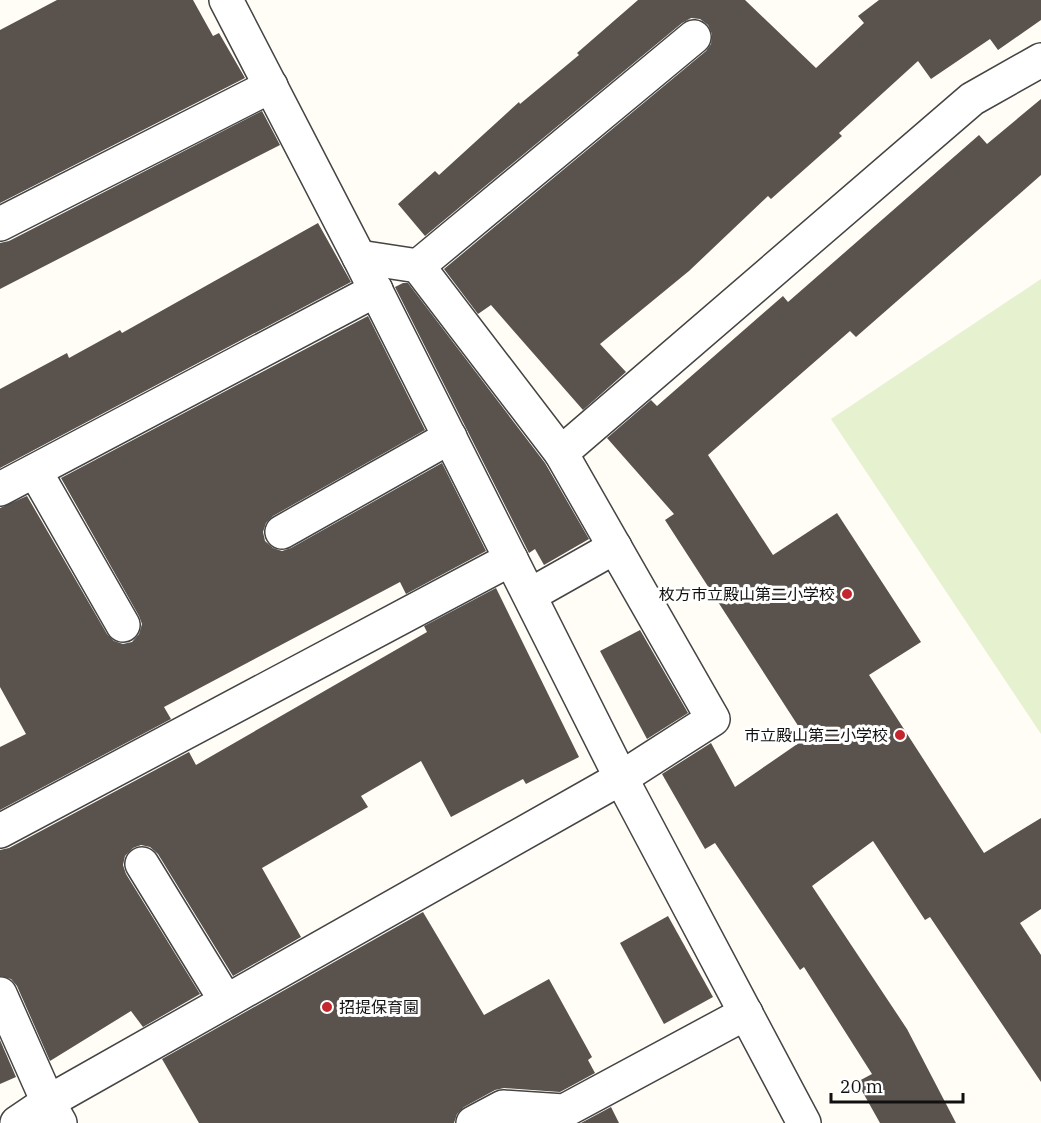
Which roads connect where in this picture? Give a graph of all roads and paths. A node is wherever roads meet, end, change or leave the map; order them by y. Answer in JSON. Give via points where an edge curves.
{"nodes":[{"id":1,"x":226,"y":0,"type":"edge"},
{"id":2,"x":694,"y":36,"type":"dead end"},
{"id":3,"x":1041,"y":60,"type":"edge"},
{"id":4,"x":271,"y":86,"type":"junction"},
{"id":5,"x":0,"y":224,"type":"edge"},
{"id":6,"x":359,"y":257,"type":"junction"},
{"id":7,"x":418,"y":266,"type":"junction"},
{"id":8,"x":376,"y":290,"type":"junction"},
{"id":9,"x":450,"y":437,"type":"junction"},
{"id":10,"x":561,"y":453,"type":"junction"},
{"id":11,"x":35,"y":471,"type":"junction"},
{"id":12,"x":0,"y":489,"type":"edge"},
{"id":13,"x":282,"y":532,"type":"dead end"},
{"id":14,"x":615,"y":547,"type":"junction"},
{"id":15,"x":511,"y":559,"type":"junction"},
{"id":16,"x":530,"y":596,"type":"junction"},
{"id":17,"x":123,"y":625,"type":"dead end"},
{"id":18,"x":621,"y":778,"type":"junction"},
{"id":19,"x":0,"y":831,"type":"edge"},
{"id":20,"x":142,"y":864,"type":"dead end"},
{"id":21,"x":0,"y":994,"type":"edge"},
{"id":22,"x":226,"y":1001,"type":"junction"},
{"id":23,"x":746,"y":1013,"type":"junction"},
{"id":24,"x":54,"y":1112,"type":"edge"},
{"id":25,"x":17,"y":1123,"type":"edge"},
{"id":26,"x":473,"y":1123,"type":"edge"},
{"id":27,"x":804,"y":1123,"type":"edge"}],
"edges":[{"from":1,"to":4,"type":"street"},
{"from":2,"to":7,"type":"street"},
{"from":3,"to":10,"type":"street","via":[[972,99]]},
{"from":4,"to":5,"type":"street"},
{"from":4,"to":6,"type":"street"},
{"from":6,"to":7,"type":"street"},
{"from":6,"to":8,"type":"street"},
{"from":7,"to":10,"type":"street"},
{"from":8,"to":9,"type":"street"},
{"from":8,"to":11,"type":"street"},
{"from":9,"to":13,"type":"street"},
{"from":9,"to":15,"type":"street"},
{"from":10,"to":14,"type":"street"},
{"from":11,"to":12,"type":"street"},
{"from":11,"to":17,"type":"street"},
{"from":14,"to":16,"type":"street"},
{"from":14,"to":18,"type":"street","via":[[713,719]]},
{"from":15,"to":16,"type":"street"},
{"from":15,"to":19,"type":"street"},
{"from":16,"to":18,"type":"street"},
{"from":18,"to":22,"type":"street"},
{"from":18,"to":23,"type":"street"},
{"from":20,"to":22,"type":"street"},
{"from":21,"to":24,"type":"street"},
{"from":22,"to":24,"type":"street"},
{"from":23,"to":26,"type":"street","via":[[564,1111],[503,1107]]},
{"from":23,"to":27,"type":"street"},
{"from":24,"to":25,"type":"street"}]}
